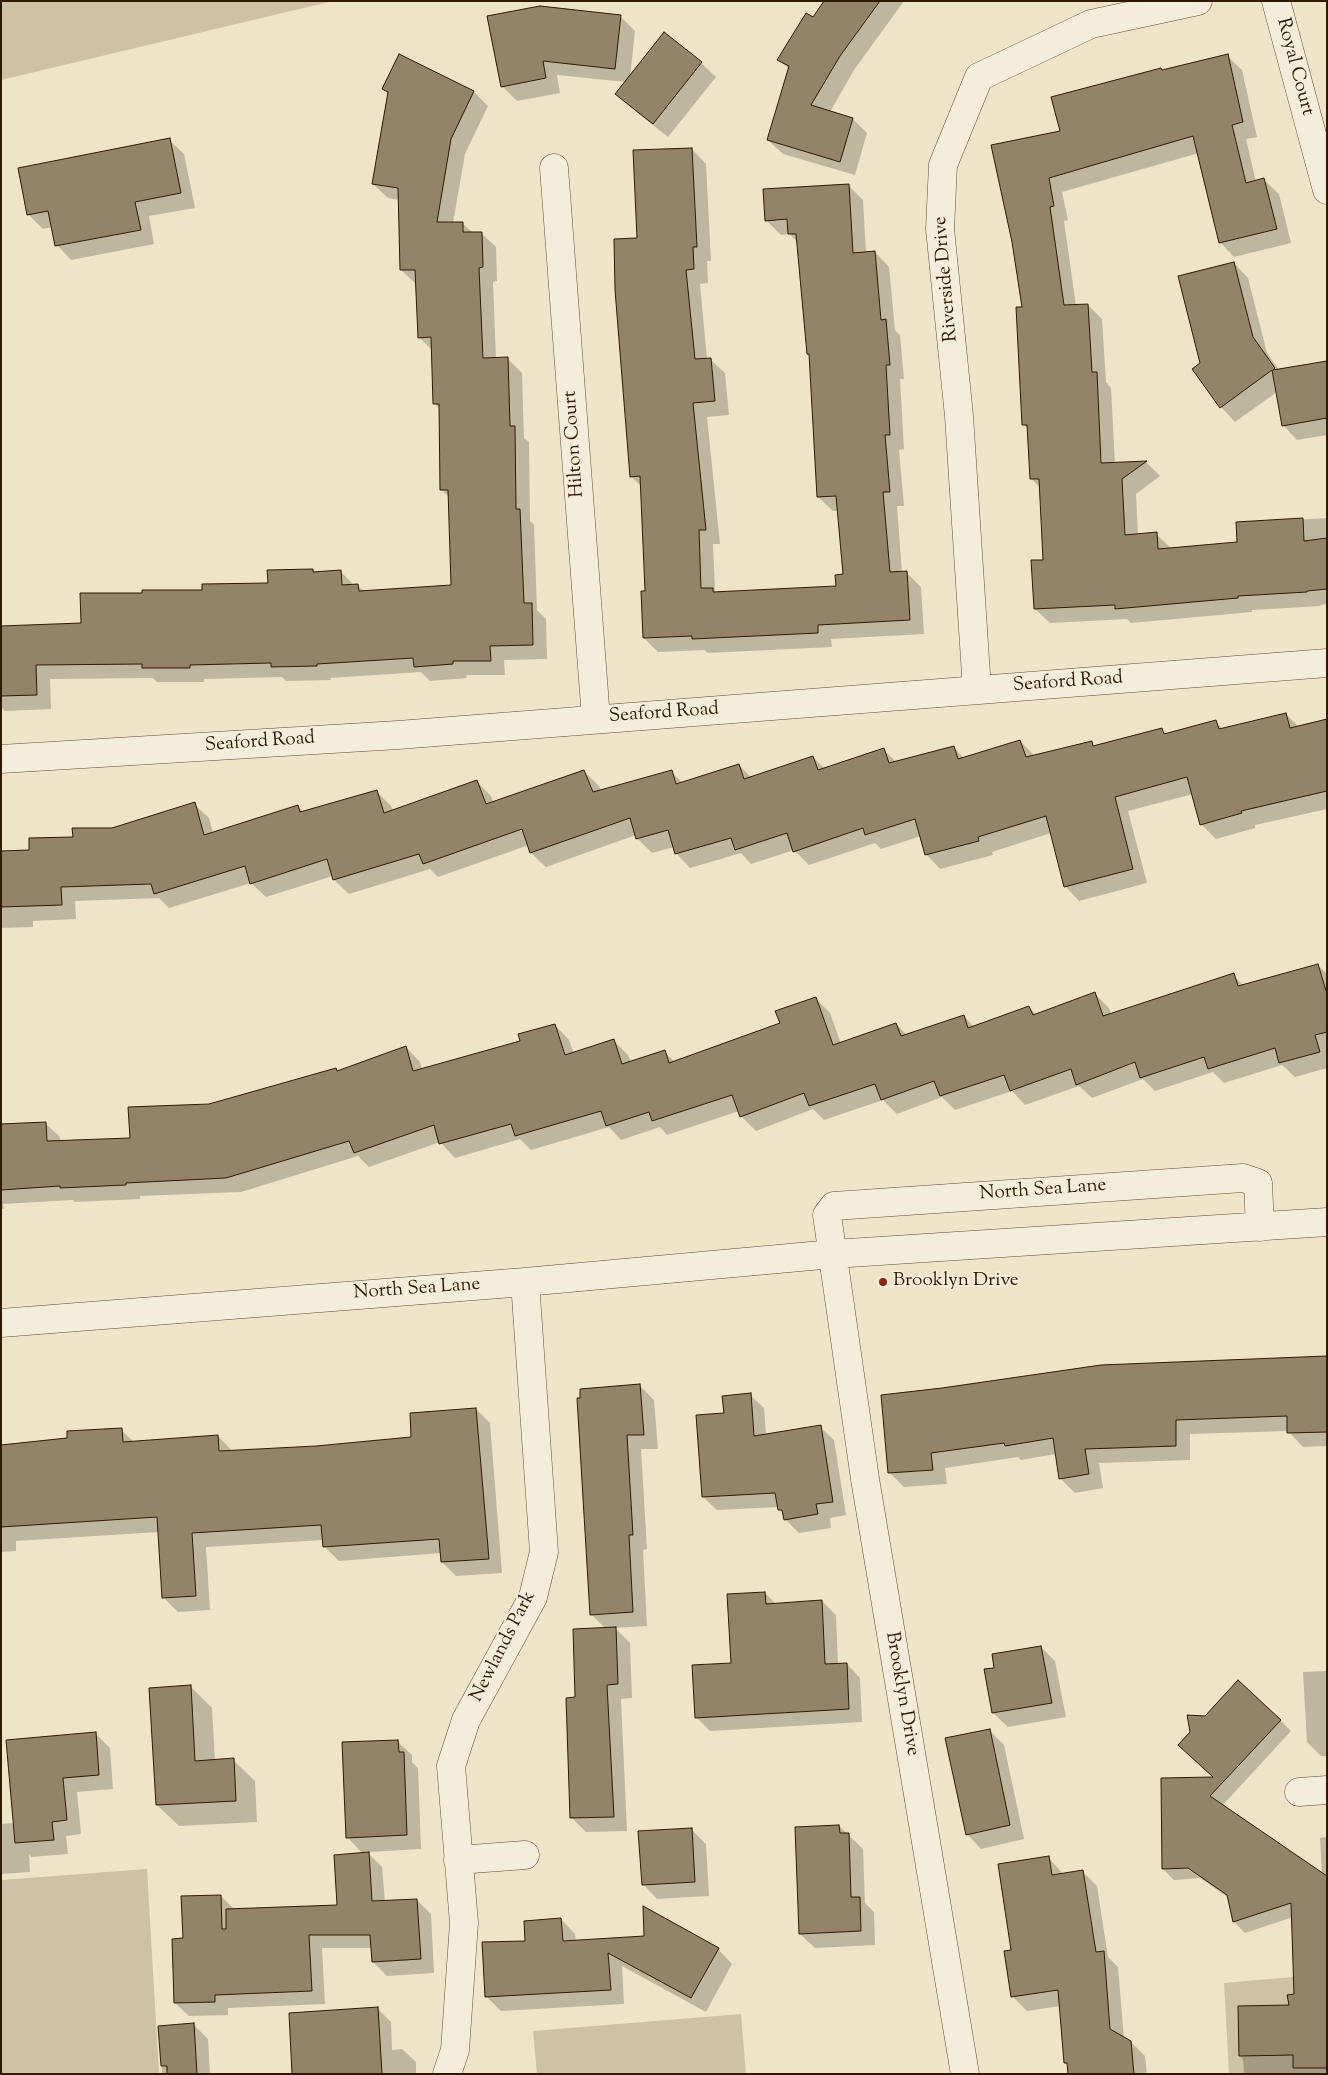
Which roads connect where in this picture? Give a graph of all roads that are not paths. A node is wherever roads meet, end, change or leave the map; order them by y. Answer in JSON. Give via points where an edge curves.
{"nodes":[{"id":1,"x":1198,"y":1,"type":"edge"},
{"id":2,"x":1276,"y":1,"type":"edge"},
{"id":3,"x":554,"y":168,"type":"dead end"},
{"id":4,"x":1327,"y":190,"type":"edge"},
{"id":5,"x":1327,"y":663,"type":"edge"},
{"id":6,"x":977,"y":690,"type":"junction"},
{"id":7,"x":596,"y":720,"type":"junction"},
{"id":8,"x":1,"y":759,"type":"edge"},
{"id":9,"x":1327,"y":1222,"type":"edge"},
{"id":10,"x":1260,"y":1227,"type":"junction"},
{"id":11,"x":832,"y":1254,"type":"junction"},
{"id":12,"x":525,"y":1282,"type":"junction"},
{"id":13,"x":1,"y":1323,"type":"edge"},
{"id":14,"x":1327,"y":1790,"type":"edge"},
{"id":15,"x":1299,"y":1792,"type":"dead end"},
{"id":16,"x":525,"y":1855,"type":"dead end"},
{"id":17,"x":458,"y":1860,"type":"junction"},
{"id":18,"x":447,"y":2074,"type":"edge"},
{"id":19,"x":965,"y":2074,"type":"edge"}],
"edges":[{"from":1,"to":6,"type":"street","name":"Riverside Drive","via":[[1091,24],[980,77],[943,165],[940,228],[959,416]]},
{"from":2,"to":4,"type":"street","name":"Royal Court"},
{"from":3,"to":7,"type":"street","name":"Hilton Court"},
{"from":5,"to":6,"type":"street","name":"Seaford Road"},
{"from":6,"to":7,"type":"street","name":"Seaford Road"},
{"from":7,"to":8,"type":"street","name":"Seaford Road"},
{"from":9,"to":10,"type":"street","name":"North Sea Lane"},
{"from":10,"to":11,"type":"street","name":"North Sea Lane"},
{"from":10,"to":11,"type":"street","name":"North Sea Lane","via":[[1258,1183],[1243,1178],[834,1206],[826,1215]]},
{"from":11,"to":12,"type":"street","name":"North Sea Lane"},
{"from":11,"to":19,"type":"street","name":"Brooklyn Drive","via":[[865,1479]]},
{"from":12,"to":13,"type":"street","name":"North Sea Lane"},
{"from":12,"to":17,"type":"street","name":"Newlands Park","via":[[544,1552],[533,1597],[466,1720],[451,1766]]},
{"from":14,"to":15,"type":"street"},
{"from":16,"to":17,"type":"street"},
{"from":17,"to":18,"type":"street","name":"Newlands Park","via":[[464,1923],[455,2050]]}]}
